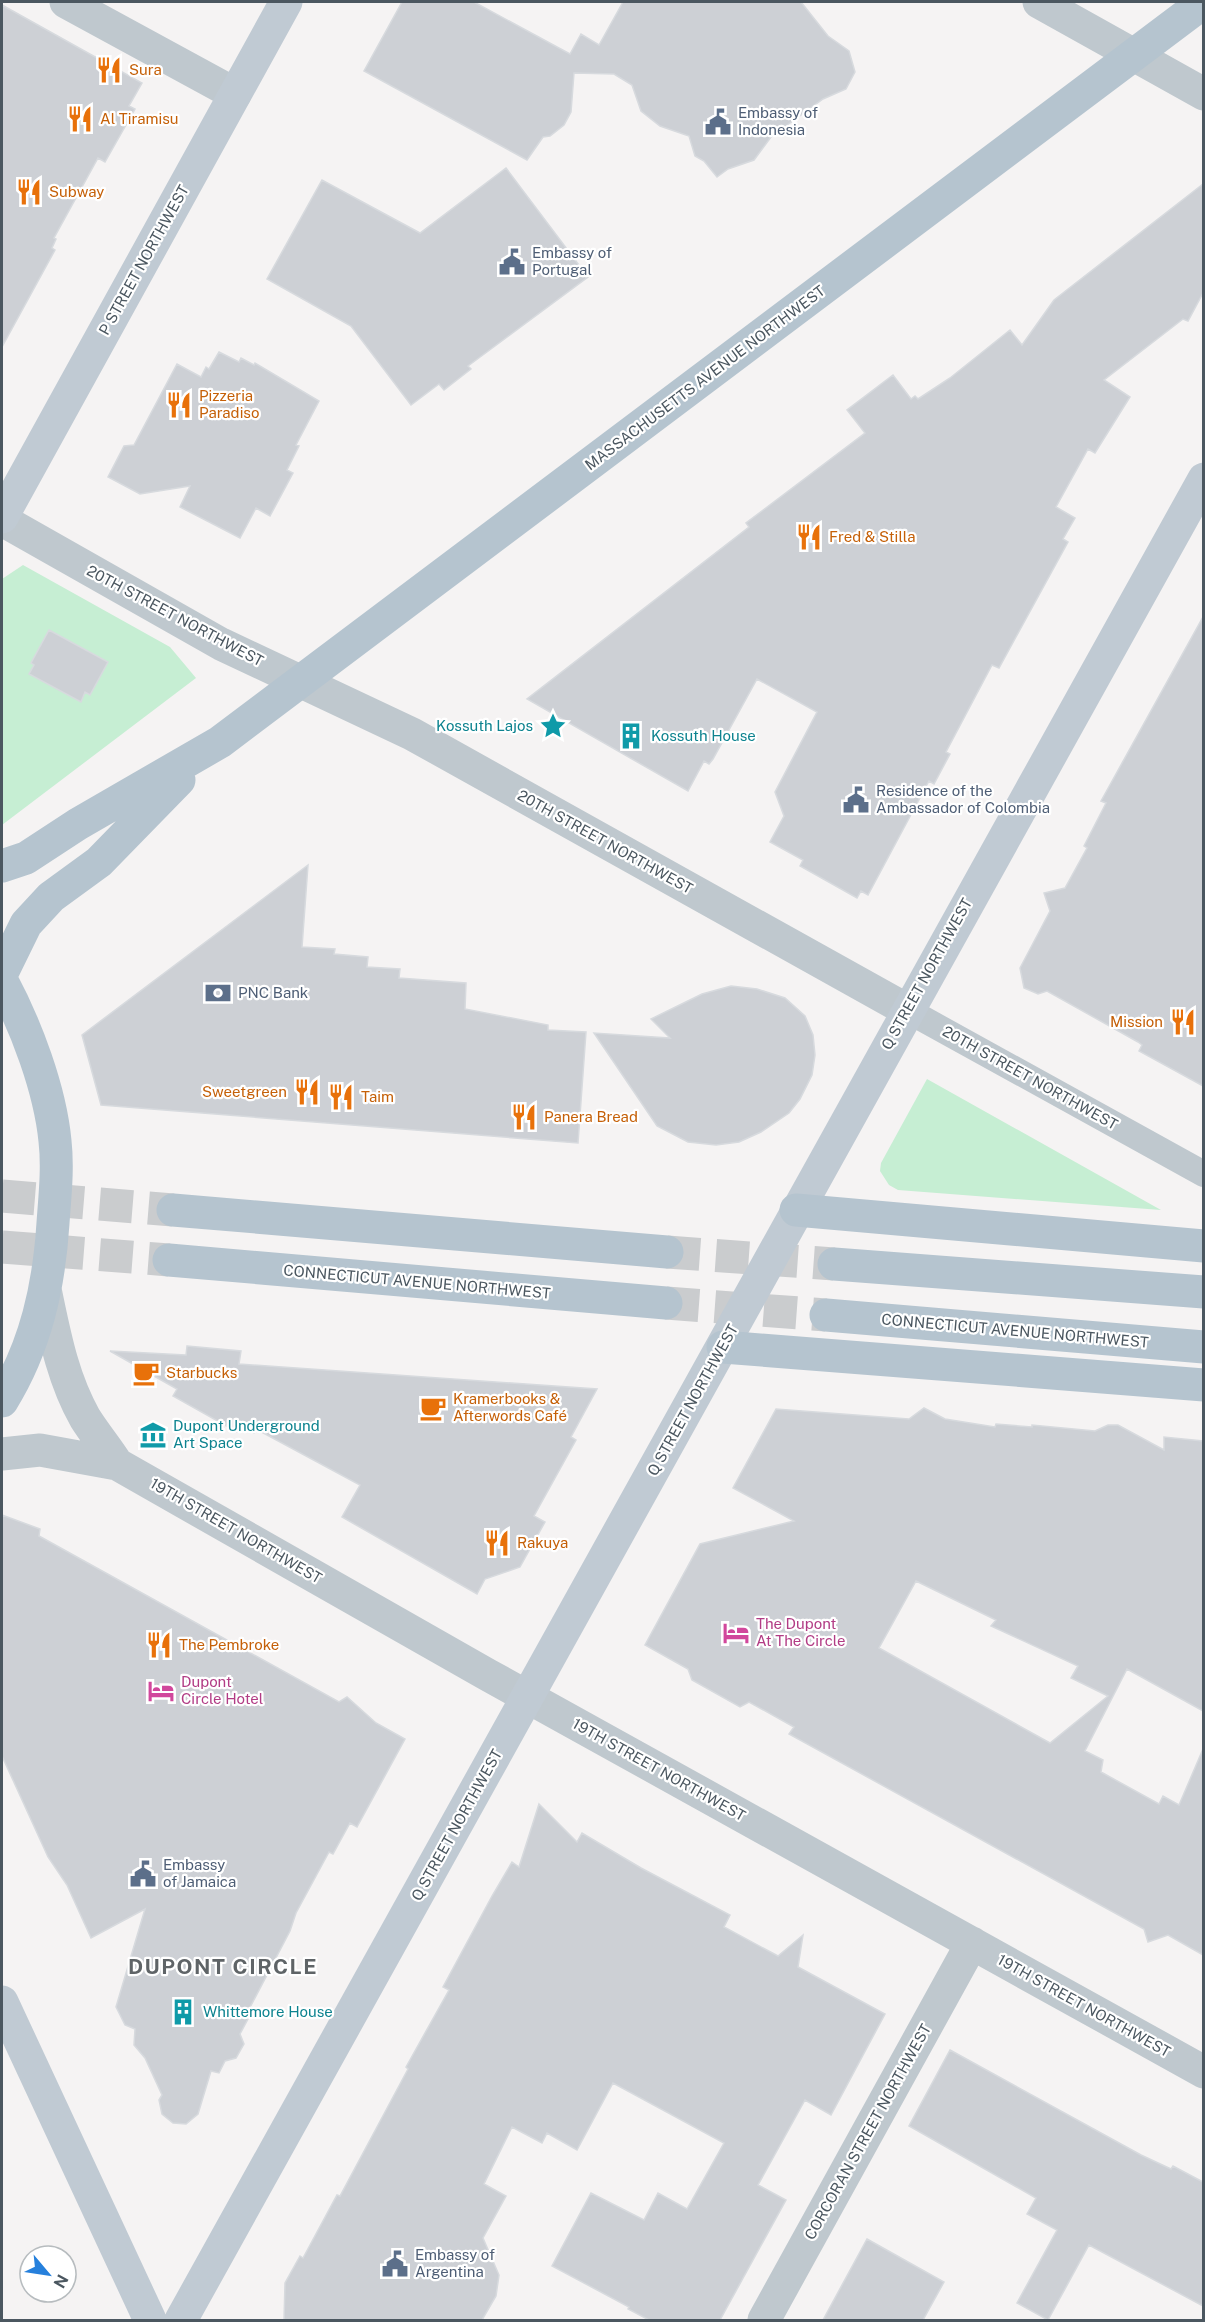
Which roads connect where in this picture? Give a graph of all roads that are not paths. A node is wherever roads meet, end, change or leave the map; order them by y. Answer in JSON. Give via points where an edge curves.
{"nodes":[{"id":1,"x":66,"y":2,"type":"edge"},
{"id":2,"x":286,"y":2,"type":"edge"},
{"id":3,"x":1039,"y":2,"type":"edge"},
{"id":4,"x":1203,"y":2,"type":"edge"},
{"id":5,"x":1134,"y":54,"type":"junction"},
{"id":6,"x":235,"y":94,"type":"junction"},
{"id":7,"x":1203,"y":94,"type":"edge"},
{"id":8,"x":1203,"y":479,"type":"edge"},
{"id":9,"x":2,"y":519,"type":"edge"},
{"id":10,"x":303,"y":682,"type":"junction"},
{"id":11,"x":206,"y":753,"type":"junction"},
{"id":12,"x":2,"y":866,"type":"edge"},
{"id":13,"x":2,"y":973,"type":"edge"},
{"id":14,"x":2,"y":981,"type":"edge"},
{"id":15,"x":907,"y":1010,"type":"junction"},
{"id":16,"x":1203,"y":1174,"type":"edge"},
{"id":17,"x":173,"y":1210,"type":"tunnel mouth"},
{"id":18,"x":796,"y":1210,"type":"junction"},
{"id":19,"x":1203,"y":1246,"type":"edge"},
{"id":20,"x":667,"y":1252,"type":"tunnel mouth"},
{"id":21,"x":169,"y":1260,"type":"tunnel mouth"},
{"id":22,"x":834,"y":1264,"type":"tunnel mouth"},
{"id":23,"x":1203,"y":1292,"type":"edge"},
{"id":24,"x":46,"y":1294,"type":"junction"},
{"id":25,"x":666,"y":1303,"type":"tunnel mouth"},
{"id":26,"x":826,"y":1315,"type":"tunnel mouth"},
{"id":27,"x":723,"y":1347,"type":"junction"},
{"id":28,"x":1203,"y":1347,"type":"edge"},
{"id":29,"x":1203,"y":1385,"type":"edge"},
{"id":30,"x":2,"y":1401,"type":"edge"},
{"id":31,"x":2,"y":1454,"type":"edge"},
{"id":32,"x":117,"y":1464,"type":"junction"},
{"id":33,"x":528,"y":1697,"type":"junction"},
{"id":34,"x":972,"y":1943,"type":"junction"},
{"id":35,"x":2,"y":2001,"type":"edge"},
{"id":36,"x":1203,"y":2072,"type":"edge"},
{"id":37,"x":150,"y":2320,"type":"edge"},
{"id":38,"x":181,"y":2320,"type":"edge"},
{"id":39,"x":764,"y":2320,"type":"edge"}],
"edges":[{"from":1,"to":6,"type":"street"},
{"from":2,"to":6,"type":"main road","name":"P STREET NORTHWEST"},
{"from":3,"to":5,"type":"street"},
{"from":4,"to":5,"type":"main road","name":"MASSACHUSETTS AVENUE NORTHWEST"},
{"from":5,"to":7,"type":"street"},
{"from":5,"to":10,"type":"main road","name":"MASSACHUSETTS AVENUE NORTHWEST"},
{"from":6,"to":9,"type":"main road","name":"P STREET NORTHWEST"},
{"from":8,"to":15,"type":"main road","name":"Q STREET NORTHWEST"},
{"from":9,"to":10,"type":"street","name":"20TH STREET NORTHWEST","via":[[222,644]]},
{"from":10,"to":11,"type":"main road","name":"MASSACHUSETTS AVENUE NORTHWEST"},
{"from":10,"to":15,"type":"street","name":"20TH STREET NORTHWEST","via":[[412,734]]},
{"from":11,"to":12,"type":"main road","name":"MASSACHUSETTS AVENUE NORTHWEST","via":[[78,824],[26,858]]},
{"from":11,"to":13,"type":"main road","name":"MASSACHUSETTS AVENUE NORTHWEST","via":[[99,862],[51,897],[26,924]]},
{"from":14,"to":24,"type":"main road","via":[[29,1042],[55,1139],[57,1180]]},
{"from":15,"to":16,"type":"street","name":"20TH STREET NORTHWEST"},
{"from":15,"to":18,"type":"main road","name":"Q STREET NORTHWEST"},
{"from":17,"to":20,"type":"main road"},
{"from":18,"to":19,"type":"main road"},
{"from":18,"to":27,"type":"main road","name":"Q STREET NORTHWEST"},
{"from":21,"to":25,"type":"main road","name":"CONNECTICUT AVENUE NORTHWEST"},
{"from":22,"to":23,"type":"main road"},
{"from":24,"to":30,"type":"main road","via":[[21,1364]]},
{"from":24,"to":32,"type":"street","name":"19TH STREET NORTHWEST","via":[[69,1384]]},
{"from":26,"to":28,"type":"main road","name":"CONNECTICUT AVENUE NORTHWEST"},
{"from":27,"to":29,"type":"main road"},
{"from":27,"to":33,"type":"main road","name":"Q STREET NORTHWEST"},
{"from":31,"to":32,"type":"street","name":"19TH STREET NORTHWEST","via":[[40,1450]]},
{"from":32,"to":33,"type":"street","name":"19TH STREET NORTHWEST"},
{"from":33,"to":34,"type":"street","name":"19TH STREET NORTHWEST"},
{"from":33,"to":38,"type":"main road","name":"Q STREET NORTHWEST"},
{"from":34,"to":36,"type":"street","name":"19TH STREET NORTHWEST"},
{"from":34,"to":39,"type":"street","name":"CORCORAN STREET NORTHWEST"},
{"from":35,"to":37,"type":"main road"}]}
